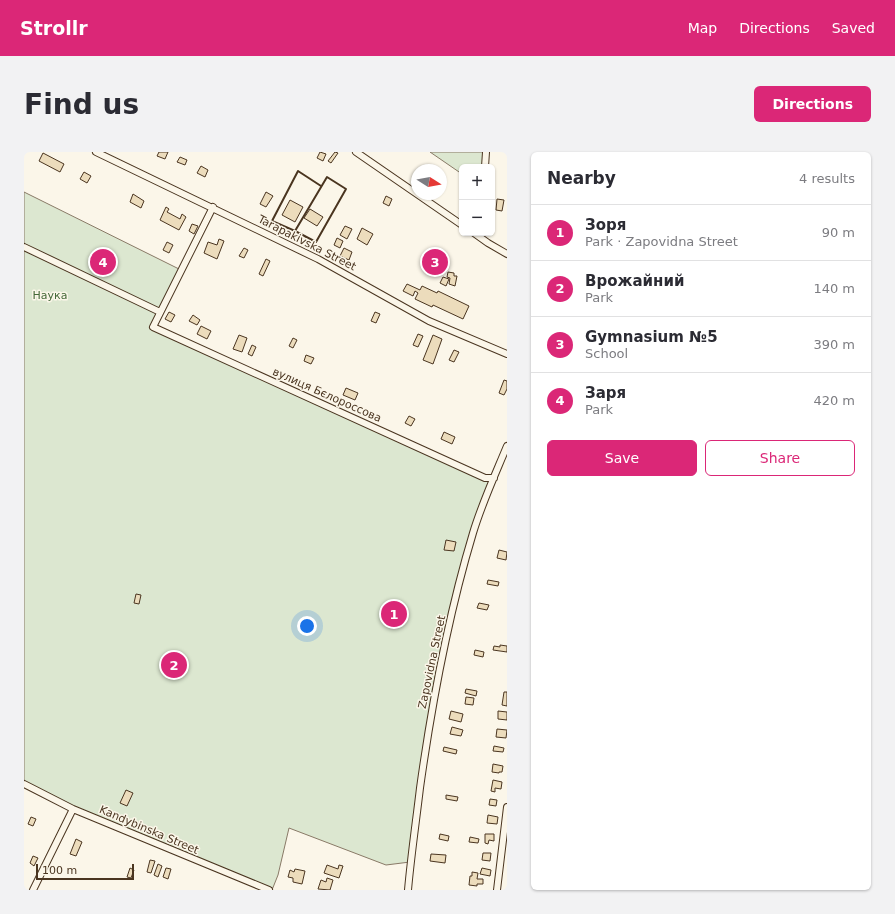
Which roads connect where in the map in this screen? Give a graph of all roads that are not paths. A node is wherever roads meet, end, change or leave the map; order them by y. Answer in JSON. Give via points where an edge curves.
{"nodes":[{"id":1,"x":96,"y":152,"type":"edge"},
{"id":2,"x":356,"y":152,"type":"edge"},
{"id":3,"x":486,"y":152,"type":"edge"},
{"id":4,"x":485,"y":164,"type":"edge"},
{"id":5,"x":213,"y":207,"type":"junction"},
{"id":6,"x":459,"y":223,"type":"edge"},
{"id":7,"x":479,"y":236,"type":"edge"},
{"id":8,"x":24,"y":248,"type":"edge"},
{"id":9,"x":507,"y":254,"type":"edge"},
{"id":10,"x":160,"y":312,"type":"junction"},
{"id":11,"x":507,"y":354,"type":"edge"},
{"id":12,"x":507,"y":446,"type":"edge"},
{"id":13,"x":494,"y":478,"type":"junction"},
{"id":14,"x":24,"y":784,"type":"edge"},
{"id":15,"x":507,"y":807,"type":"edge"},
{"id":16,"x":73,"y":809,"type":"junction"},
{"id":17,"x":33,"y":890,"type":"edge"},
{"id":18,"x":269,"y":890,"type":"edge"},
{"id":19,"x":408,"y":890,"type":"edge"},
{"id":20,"x":497,"y":890,"type":"edge"}],
"edges":[{"from":1,"to":5,"type":"street","name":"Tarapakivska Street"},
{"from":2,"to":6,"type":"street"},
{"from":3,"to":4,"type":"street"},
{"from":5,"to":10,"type":"street"},
{"from":5,"to":11,"type":"street","name":"Tarapakivska Street","via":[[318,259],[429,321]]},
{"from":7,"to":9,"type":"street"},
{"from":8,"to":10,"type":"street"},
{"from":10,"to":13,"type":"street","name":"вулиця Бєлороссова","via":[[153,327],[485,478]]},
{"from":12,"to":13,"type":"street","name":"Zapovidna Street"},
{"from":13,"to":19,"type":"street","name":"Zapovidna Street","via":[[473,533],[442,656],[427,736]]},
{"from":14,"to":16,"type":"street","name":"Kandybinska Street"},
{"from":15,"to":20,"type":"street"},
{"from":16,"to":17,"type":"street"},
{"from":16,"to":18,"type":"street","name":"Kandybinska Street"}]}
